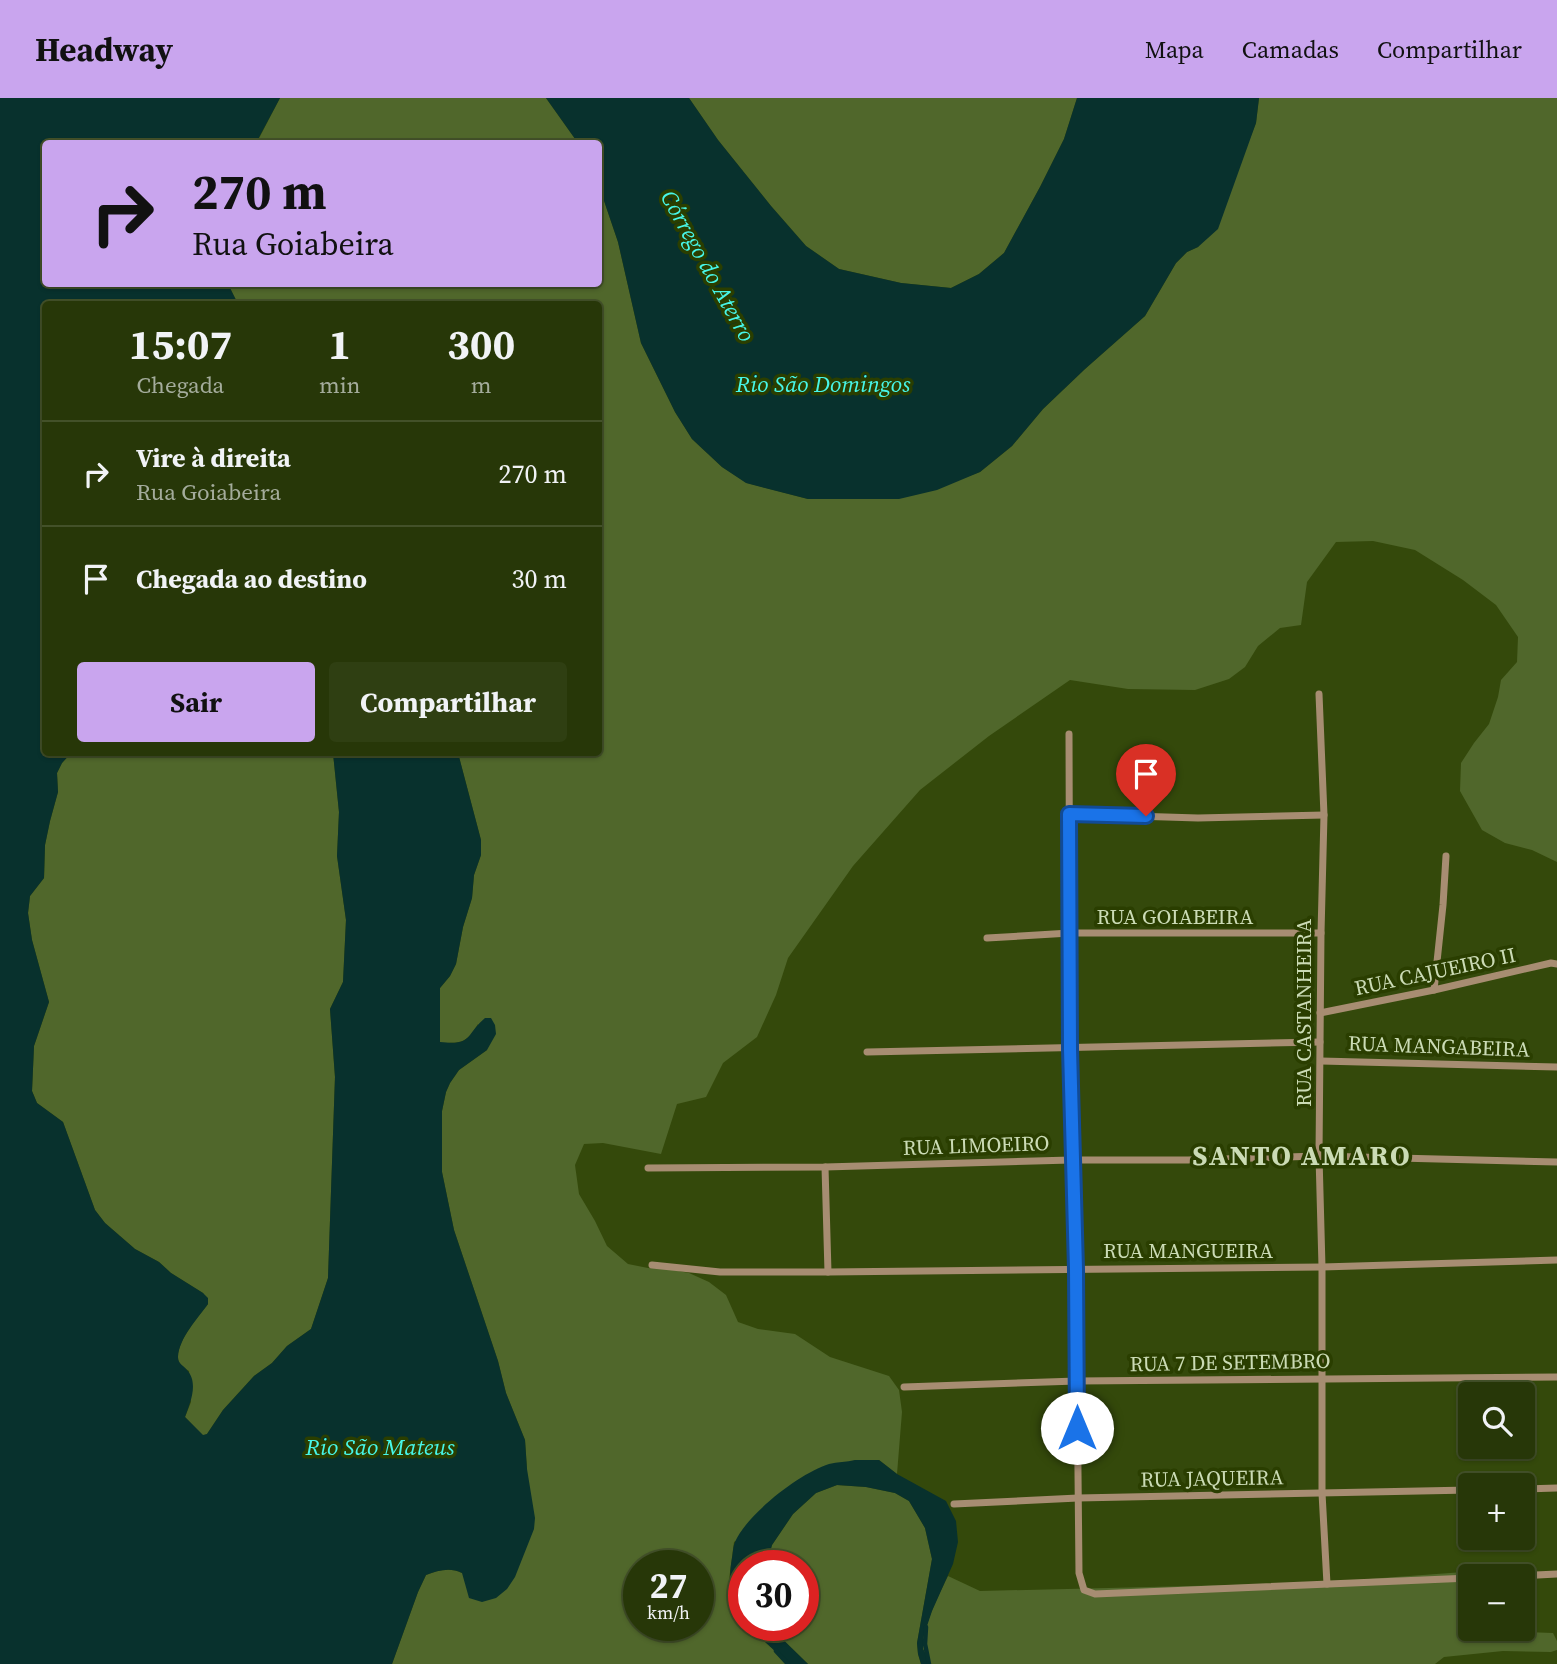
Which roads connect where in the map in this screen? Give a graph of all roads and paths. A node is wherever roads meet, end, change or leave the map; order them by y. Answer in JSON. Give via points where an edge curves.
{"nodes":[{"id":1,"x":1319,"y":694,"type":"dead end"},
{"id":2,"x":1069,"y":734,"type":"dead end"},
{"id":3,"x":1069,"y":814,"type":"junction"},
{"id":4,"x":1324,"y":816,"type":"junction"},
{"id":5,"x":1446,"y":856,"type":"dead end"},
{"id":6,"x":1070,"y":933,"type":"junction"},
{"id":7,"x":1321,"y":933,"type":"junction"},
{"id":8,"x":987,"y":938,"type":"dead end"},
{"id":9,"x":1557,"y":964,"type":"edge"},
{"id":10,"x":1434,"y":990,"type":"junction"},
{"id":11,"x":1320,"y":1013,"type":"junction"},
{"id":12,"x":1320,"y":1042,"type":"junction"},
{"id":13,"x":1070,"y":1049,"type":"junction"},
{"id":14,"x":867,"y":1052,"type":"dead end"},
{"id":15,"x":1321,"y":1061,"type":"junction"},
{"id":16,"x":1557,"y":1067,"type":"edge"},
{"id":17,"x":1319,"y":1156,"type":"junction"},
{"id":18,"x":1072,"y":1160,"type":"junction"},
{"id":19,"x":1557,"y":1162,"type":"edge"},
{"id":20,"x":825,"y":1167,"type":"junction"},
{"id":21,"x":648,"y":1168,"type":"dead end"},
{"id":22,"x":1557,"y":1260,"type":"edge"},
{"id":23,"x":652,"y":1265,"type":"dead end"},
{"id":24,"x":1322,"y":1267,"type":"junction"},
{"id":25,"x":1076,"y":1269,"type":"junction"},
{"id":26,"x":828,"y":1272,"type":"junction"},
{"id":27,"x":1557,"y":1377,"type":"edge"},
{"id":28,"x":1321,"y":1378,"type":"junction"},
{"id":29,"x":1077,"y":1381,"type":"junction"},
{"id":30,"x":904,"y":1387,"type":"dead end"},
{"id":31,"x":1557,"y":1488,"type":"edge"},
{"id":32,"x":1535,"y":1489,"type":"edge"},
{"id":33,"x":1458,"y":1490,"type":"edge"},
{"id":34,"x":1322,"y":1493,"type":"junction"},
{"id":35,"x":1078,"y":1498,"type":"junction"},
{"id":36,"x":954,"y":1504,"type":"dead end"},
{"id":37,"x":1557,"y":1574,"type":"edge"},
{"id":38,"x":1535,"y":1575,"type":"edge"},
{"id":39,"x":1458,"y":1579,"type":"edge"},
{"id":40,"x":1327,"y":1584,"type":"junction"}],
"edges":[{"from":1,"to":4,"type":"street","name":"RUA CASTANHEIRA"},
{"from":2,"to":3,"type":"street"},
{"from":3,"to":4,"type":"street"},
{"from":3,"to":6,"type":"street"},
{"from":4,"to":7,"type":"street","name":"RUA CASTANHEIRA"},
{"from":5,"to":10,"type":"street"},
{"from":6,"to":7,"type":"street","name":"RUA GOIABEIRA"},
{"from":6,"to":8,"type":"street","name":"RUA GOIABEIRA"},
{"from":6,"to":13,"type":"street"},
{"from":7,"to":11,"type":"street","name":"RUA CASTANHEIRA"},
{"from":9,"to":10,"type":"street","name":"RUA CAJUEIRO II"},
{"from":10,"to":11,"type":"street","name":"RUA CAJUEIRO II"},
{"from":11,"to":12,"type":"street","name":"RUA CASTANHEIRA"},
{"from":12,"to":13,"type":"street","name":"RUA MANGABEIRA"},
{"from":12,"to":15,"type":"street","name":"RUA CASTANHEIRA"},
{"from":13,"to":14,"type":"street","name":"RUA MANGABEIRA"},
{"from":13,"to":18,"type":"street"},
{"from":15,"to":16,"type":"street","name":"RUA MANGABEIRA"},
{"from":15,"to":17,"type":"street","name":"RUA CASTANHEIRA"},
{"from":17,"to":18,"type":"street","name":"RUA LIMOEIRO"},
{"from":17,"to":19,"type":"street","name":"RUA LIMOEIRO"},
{"from":17,"to":24,"type":"street","name":"RUA CASTANHEIRA"},
{"from":18,"to":20,"type":"street","name":"RUA LIMOEIRO"},
{"from":18,"to":25,"type":"street"},
{"from":20,"to":21,"type":"street","name":"RUA LIMOEIRO"},
{"from":20,"to":26,"type":"street"},
{"from":22,"to":24,"type":"street","name":"RUA MANGUEIRA"},
{"from":23,"to":26,"type":"street","name":"RUA MANGUEIRA","via":[[720,1272]]},
{"from":24,"to":25,"type":"street","name":"RUA MANGUEIRA"},
{"from":24,"to":28,"type":"street","name":"RUA CASTANHEIRA"},
{"from":25,"to":26,"type":"street","name":"RUA MANGUEIRA"},
{"from":25,"to":29,"type":"street"},
{"from":27,"to":28,"type":"street","name":"RUA 7 DE SETEMBRO"},
{"from":28,"to":29,"type":"street","name":"RUA 7 DE SETEMBRO"},
{"from":28,"to":34,"type":"street","name":"RUA CASTANHEIRA"},
{"from":29,"to":30,"type":"street","name":"RUA 7 DE SETEMBRO"},
{"from":29,"to":35,"type":"street"},
{"from":31,"to":32,"type":"street"},
{"from":33,"to":34,"type":"street","name":"RUA JAQUEIRA"},
{"from":34,"to":35,"type":"street","name":"RUA JAQUEIRA"},
{"from":34,"to":40,"type":"street","name":"RUA CASTANHEIRA"},
{"from":35,"to":36,"type":"street","name":"RUA JAQUEIRA"},
{"from":35,"to":40,"type":"street","via":[[1079,1573],[1084,1590],[1095,1594]]},
{"from":37,"to":38,"type":"street"},
{"from":39,"to":40,"type":"street"}]}
